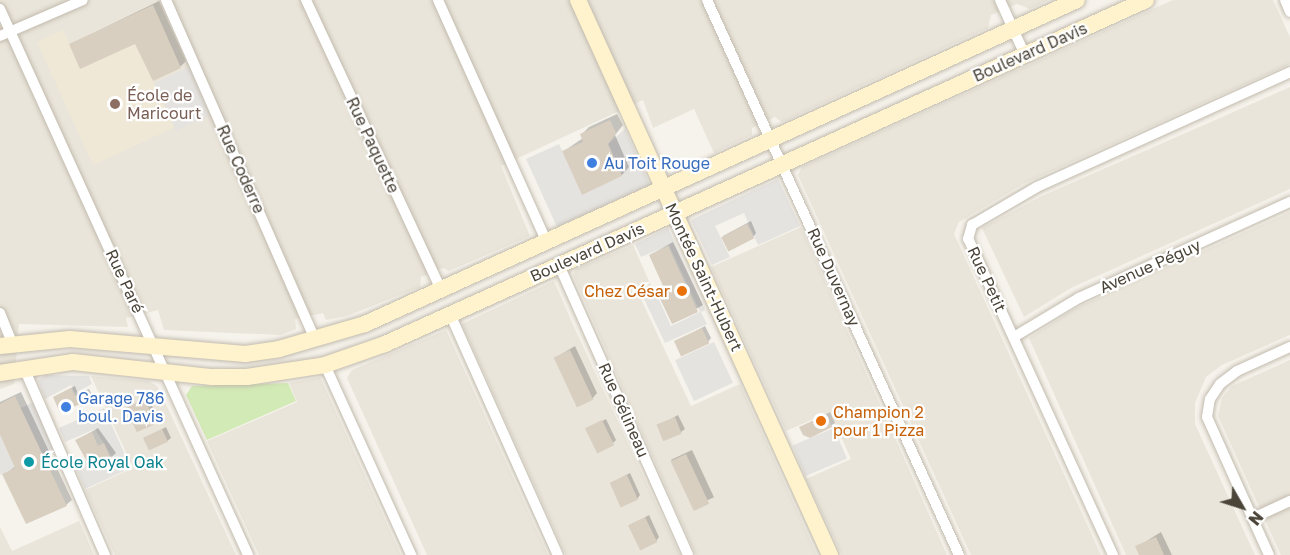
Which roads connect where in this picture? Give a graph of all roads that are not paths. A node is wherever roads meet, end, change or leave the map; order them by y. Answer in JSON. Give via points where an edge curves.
{"nodes":[{"id":1,"x":83,"y":0,"type":"edge"},
{"id":2,"x":166,"y":0,"type":"edge"},
{"id":3,"x":306,"y":0,"type":"edge"},
{"id":4,"x":438,"y":0,"type":"edge"},
{"id":5,"x":578,"y":0,"type":"edge"},
{"id":6,"x":707,"y":0,"type":"edge"},
{"id":7,"x":1000,"y":0,"type":"edge"},
{"id":8,"x":1077,"y":0,"type":"edge"},
{"id":9,"x":1146,"y":0,"type":"edge"},
{"id":10,"x":1285,"y":0,"type":"edge"},
{"id":11,"x":0,"y":9,"type":"edge"},
{"id":12,"x":1290,"y":12,"type":"edge"},
{"id":13,"x":1013,"y":29,"type":"junction"},
{"id":14,"x":5,"y":33,"type":"edge"},
{"id":15,"x":1025,"y":55,"type":"junction"},
{"id":16,"x":1290,"y":72,"type":"edge"},
{"id":17,"x":772,"y":140,"type":"junction"},
{"id":18,"x":783,"y":164,"type":"junction"},
{"id":19,"x":664,"y":189,"type":"junction"},
{"id":20,"x":1290,"y":202,"type":"edge"},
{"id":21,"x":675,"y":212,"type":"junction"},
{"id":22,"x":575,"y":230,"type":"junction"},
{"id":23,"x":547,"y":242,"type":"junction"},
{"id":24,"x":586,"y":252,"type":"junction"},
{"id":25,"x":559,"y":265,"type":"junction"},
{"id":26,"x":441,"y":290,"type":"junction"},
{"id":27,"x":0,"y":313,"type":"edge"},
{"id":28,"x":450,"y":314,"type":"junction"},
{"id":29,"x":1014,"y":337,"type":"junction"},
{"id":30,"x":315,"y":339,"type":"junction"},
{"id":31,"x":6,"y":344,"type":"edge"},
{"id":32,"x":1290,"y":347,"type":"edge"},
{"id":33,"x":156,"y":348,"type":"junction"},
{"id":34,"x":325,"y":365,"type":"junction"},
{"id":35,"x":24,"y":368,"type":"junction"},
{"id":36,"x":166,"y":372,"type":"junction"},
{"id":37,"x":0,"y":373,"type":"edge"},
{"id":38,"x":1290,"y":501,"type":"edge"},
{"id":39,"x":1253,"y":518,"type":"junction"},
{"id":40,"x":105,"y":555,"type":"edge"},
{"id":41,"x":248,"y":555,"type":"edge"},
{"id":42,"x":411,"y":555,"type":"edge"},
{"id":43,"x":558,"y":555,"type":"edge"},
{"id":44,"x":688,"y":555,"type":"edge"},
{"id":45,"x":830,"y":555,"type":"edge"},
{"id":46,"x":959,"y":555,"type":"edge"},
{"id":47,"x":1113,"y":555,"type":"edge"},
{"id":48,"x":1269,"y":555,"type":"edge"}],
"edges":[{"from":1,"to":14,"type":"street"},
{"from":2,"to":30,"type":"street","name":"Rue Coderre"},
{"from":3,"to":26,"type":"street","name":"Rue Paquette"},
{"from":4,"to":23,"type":"street"},
{"from":5,"to":19,"type":"street","name":"Montée Saint-Hubert"},
{"from":6,"to":17,"type":"street","name":"Rue Duvernay"},
{"from":7,"to":13,"type":"street"},
{"from":8,"to":13,"type":"street","name":"Boulevard Davis"},
{"from":9,"to":15,"type":"street","name":"Boulevard Davis"},
{"from":10,"to":12,"type":"street"},
{"from":11,"to":14,"type":"street","name":"Rue Paré"},
{"from":13,"to":15,"type":"street"},
{"from":13,"to":17,"type":"street","name":"Boulevard Davis"},
{"from":14,"to":33,"type":"street","name":"Rue Paré"},
{"from":15,"to":18,"type":"street","name":"Boulevard Davis"},
{"from":16,"to":29,"type":"street","name":"Rue Petit","via":[[1037,187],[972,225],[968,239]]},
{"from":17,"to":18,"type":"street","name":"Rue Duvernay"},
{"from":17,"to":19,"type":"street","name":"Boulevard Davis"},
{"from":18,"to":21,"type":"street","name":"Boulevard Davis"},
{"from":18,"to":46,"type":"street","name":"Rue Duvernay"},
{"from":19,"to":21,"type":"street","name":"Montée Saint-Hubert"},
{"from":19,"to":22,"type":"street","name":"Boulevard Davis"},
{"from":20,"to":29,"type":"street","name":"Avenue Péguy","via":[[1079,298]]},
{"from":21,"to":24,"type":"street","name":"Boulevard Davis"},
{"from":21,"to":45,"type":"street","name":"Montée Saint-Hubert"},
{"from":22,"to":23,"type":"street","name":"Boulevard Davis"},
{"from":22,"to":24,"type":"street"},
{"from":23,"to":26,"type":"street","name":"Boulevard Davis"},
{"from":24,"to":25,"type":"street","name":"Boulevard Davis"},
{"from":25,"to":28,"type":"street","name":"Boulevard Davis"},
{"from":25,"to":44,"type":"street","name":"Rue Gélineau"},
{"from":26,"to":30,"type":"street","name":"Boulevard Davis","via":[[365,324]]},
{"from":27,"to":31,"type":"street"},
{"from":28,"to":34,"type":"street","name":"Boulevard Davis","via":[[385,344]]},
{"from":28,"to":43,"type":"street"},
{"from":29,"to":47,"type":"street","name":"Rue Petit"},
{"from":30,"to":33,"type":"street","name":"Boulevard Davis","via":[[244,354]]},
{"from":31,"to":33,"type":"street","name":"Boulevard Davis","via":[[70,339]]},
{"from":32,"to":39,"type":"street","via":[[1237,371],[1220,384],[1210,399],[1207,417]]},
{"from":33,"to":36,"type":"street","name":"Rue Paré"},
{"from":34,"to":36,"type":"street","name":"Boulevard Davis","via":[[247,377]]},
{"from":34,"to":42,"type":"street"},
{"from":35,"to":36,"type":"street","name":"Boulevard Davis","via":[[73,362]]},
{"from":35,"to":37,"type":"street","name":"Boulevard Davis"},
{"from":35,"to":40,"type":"street"},
{"from":36,"to":41,"type":"street","name":"Rue Paré"},
{"from":38,"to":39,"type":"street"},
{"from":39,"to":48,"type":"street"}]}
